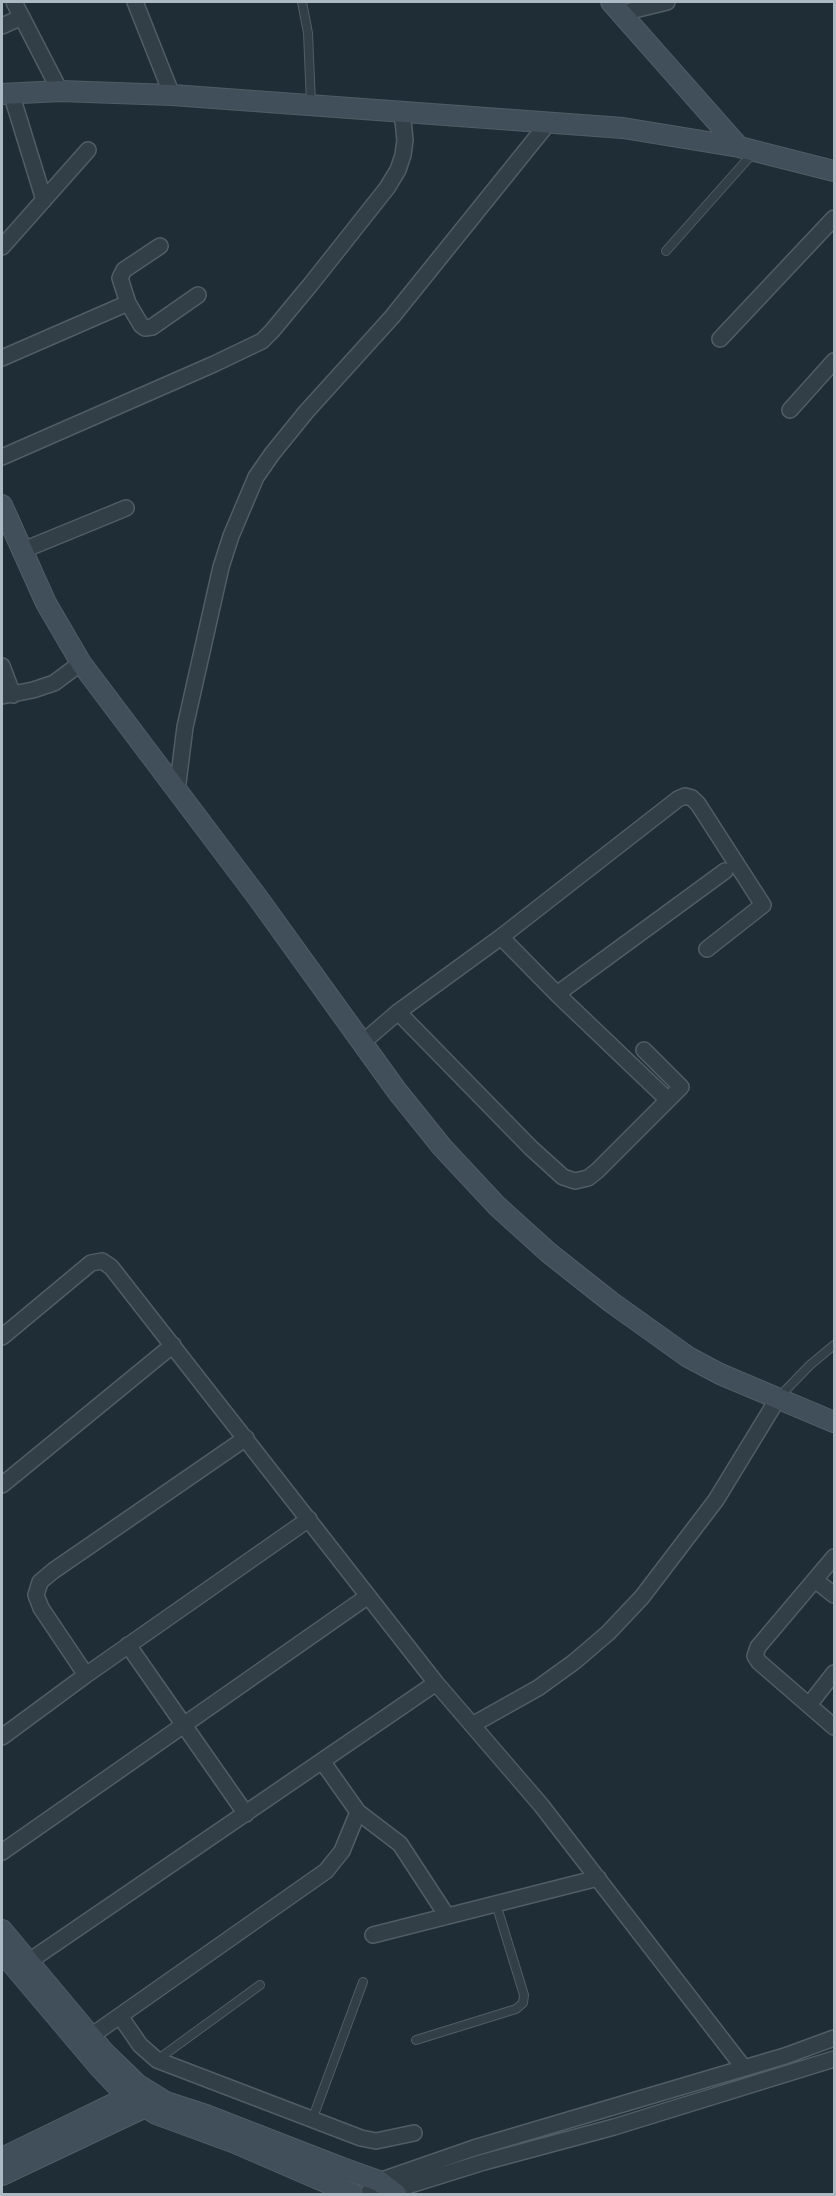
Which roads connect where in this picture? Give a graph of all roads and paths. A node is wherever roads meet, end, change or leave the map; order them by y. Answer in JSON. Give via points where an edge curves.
{"nodes":[{"id":1,"x":14,"y":2,"type":"edge"},
{"id":2,"x":135,"y":2,"type":"edge"},
{"id":3,"x":303,"y":2,"type":"edge"},
{"id":4,"x":667,"y":2,"type":"edge"},
{"id":5,"x":617,"y":7,"type":"edge"},
{"id":6,"x":22,"y":17,"type":"junction"},
{"id":7,"x":2,"y":26,"type":"edge"},
{"id":8,"x":60,"y":91,"type":"junction"},
{"id":9,"x":6,"y":94,"type":"edge"},
{"id":10,"x":172,"y":95,"type":"junction"},
{"id":11,"x":311,"y":105,"type":"junction"},
{"id":12,"x":402,"y":111,"type":"junction"},
{"id":13,"x":549,"y":122,"type":"junction"},
{"id":14,"x":747,"y":149,"type":"junction"},
{"id":15,"x":88,"y":150,"type":"dead end"},
{"id":16,"x":834,"y":171,"type":"edge"},
{"id":17,"x":44,"y":200,"type":"junction"},
{"id":18,"x":834,"y":218,"type":"edge"},
{"id":19,"x":160,"y":246,"type":"dead end"},
{"id":20,"x":2,"y":247,"type":"edge"},
{"id":21,"x":666,"y":251,"type":"dead end"},
{"id":22,"x":198,"y":296,"type":"dead end"},
{"id":23,"x":128,"y":303,"type":"junction"},
{"id":24,"x":720,"y":339,"type":"dead end"},
{"id":25,"x":2,"y":358,"type":"edge"},
{"id":26,"x":834,"y":362,"type":"edge"},
{"id":27,"x":790,"y":410,"type":"dead end"},
{"id":28,"x":2,"y":457,"type":"edge"},
{"id":29,"x":2,"y":505,"type":"edge"},
{"id":30,"x":126,"y":508,"type":"dead end"},
{"id":31,"x":21,"y":551,"type":"junction"},
{"id":32,"x":2,"y":666,"type":"edge"},
{"id":33,"x":84,"y":666,"type":"junction"},
{"id":34,"x":7,"y":696,"type":"edge"},
{"id":35,"x":177,"y":791,"type":"junction"},
{"id":36,"x":725,"y":871,"type":"dead end"},
{"id":37,"x":501,"y":937,"type":"junction"},
{"id":38,"x":707,"y":950,"type":"dead end"},
{"id":39,"x":557,"y":994,"type":"junction"},
{"id":40,"x":398,"y":1012,"type":"junction"},
{"id":41,"x":362,"y":1043,"type":"junction"},
{"id":42,"x":644,"y":1050,"type":"dead end"},
{"id":43,"x":667,"y":1099,"type":"junction"},
{"id":44,"x":2,"y":1337,"type":"edge"},
{"id":45,"x":173,"y":1345,"type":"junction"},
{"id":46,"x":834,"y":1345,"type":"edge"},
{"id":47,"x":777,"y":1400,"type":"junction"},
{"id":48,"x":834,"y":1422,"type":"edge"},
{"id":49,"x":246,"y":1438,"type":"junction"},
{"id":50,"x":2,"y":1485,"type":"edge"},
{"id":51,"x":309,"y":1520,"type":"junction"},
{"id":52,"x":834,"y":1557,"type":"edge"},
{"id":53,"x":815,"y":1580,"type":"junction"},
{"id":54,"x":834,"y":1595,"type":"edge"},
{"id":55,"x":368,"y":1596,"type":"junction"},
{"id":56,"x":128,"y":1646,"type":"junction"},
{"id":57,"x":834,"y":1673,"type":"edge"},
{"id":58,"x":86,"y":1675,"type":"junction"},
{"id":59,"x":436,"y":1683,"type":"junction"},
{"id":60,"x":809,"y":1705,"type":"junction"},
{"id":61,"x":184,"y":1725,"type":"junction"},
{"id":62,"x":472,"y":1725,"type":"junction"},
{"id":63,"x":834,"y":1726,"type":"edge"},
{"id":64,"x":2,"y":1737,"type":"edge"},
{"id":65,"x":322,"y":1761,"type":"junction"},
{"id":66,"x":358,"y":1812,"type":"junction"},
{"id":67,"x":246,"y":1814,"type":"junction"},
{"id":68,"x":2,"y":1852,"type":"edge"},
{"id":69,"x":598,"y":1878,"type":"junction"},
{"id":70,"x":496,"y":1904,"type":"junction"},
{"id":71,"x":447,"y":1916,"type":"junction"},
{"id":72,"x":2,"y":1930,"type":"edge"},
{"id":73,"x":373,"y":1935,"type":"dead end"},
{"id":74,"x":2,"y":1952,"type":"edge"},
{"id":75,"x":28,"y":1962,"type":"junction"},
{"id":76,"x":363,"y":1983,"type":"dead end"},
{"id":77,"x":260,"y":1985,"type":"dead end"},
{"id":78,"x":120,"y":2016,"type":"junction"},
{"id":79,"x":91,"y":2036,"type":"junction"},
{"id":80,"x":834,"y":2038,"type":"edge"},
{"id":81,"x":416,"y":2040,"type":"dead end"},
{"id":82,"x":834,"y":2059,"type":"edge"},
{"id":83,"x":157,"y":2060,"type":"junction"},
{"id":84,"x":744,"y":2068,"type":"junction"},
{"id":85,"x":146,"y":2098,"type":"junction"},
{"id":86,"x":312,"y":2120,"type":"junction"},
{"id":87,"x":414,"y":2133,"type":"dead end"},
{"id":88,"x":2,"y":2158,"type":"edge"},
{"id":89,"x":2,"y":2175,"type":"edge"},
{"id":90,"x":384,"y":2191,"type":"edge"},
{"id":91,"x":353,"y":2194,"type":"edge"}],
"edges":[{"from":1,"to":6,"type":"street"},
{"from":2,"to":10,"type":"street"},
{"from":3,"to":11,"type":"lane"},
{"from":4,"to":5,"type":"street"},
{"from":5,"to":14,"type":"street"},
{"from":6,"to":7,"type":"street"},
{"from":6,"to":8,"type":"street"},
{"from":8,"to":9,"type":"street"},
{"from":8,"to":10,"type":"street"},
{"from":9,"to":17,"type":"street"},
{"from":10,"to":11,"type":"street"},
{"from":11,"to":12,"type":"street"},
{"from":12,"to":13,"type":"street"},
{"from":12,"to":28,"type":"street","via":[[405,141],[398,170],[262,341]]},
{"from":13,"to":14,"type":"street","via":[[663,133]]},
{"from":13,"to":35,"type":"street","via":[[392,317],[306,412],[256,477],[222,567],[185,727]]},
{"from":14,"to":16,"type":"street"},
{"from":14,"to":21,"type":"lane"},
{"from":15,"to":17,"type":"street"},
{"from":17,"to":20,"type":"street"},
{"from":18,"to":24,"type":"street"},
{"from":19,"to":23,"type":"street","via":[[122,273]]},
{"from":22,"to":23,"type":"street","via":[[159,324],[145,328]]},
{"from":23,"to":25,"type":"street"},
{"from":26,"to":27,"type":"street"},
{"from":29,"to":31,"type":"street"},
{"from":30,"to":31,"type":"street"},
{"from":31,"to":33,"type":"street","via":[[46,603]]},
{"from":32,"to":34,"type":"street"},
{"from":33,"to":34,"type":"street","via":[[54,683]]},
{"from":33,"to":35,"type":"street"},
{"from":35,"to":41,"type":"street"},
{"from":36,"to":39,"type":"street"},
{"from":37,"to":38,"type":"street","via":[[685,796],[698,804],[763,905]]},
{"from":37,"to":39,"type":"street"},
{"from":37,"to":40,"type":"street"},
{"from":39,"to":43,"type":"street"},
{"from":40,"to":41,"type":"street"},
{"from":40,"to":43,"type":"street","via":[[531,1148],[563,1177],[575,1181],[588,1178]]},
{"from":41,"to":47,"type":"street","via":[[442,1147],[497,1206],[549,1253],[688,1357]]},
{"from":42,"to":43,"type":"street","via":[[681,1087]]},
{"from":44,"to":45,"type":"street","via":[[91,1263],[102,1261],[111,1267]]},
{"from":45,"to":49,"type":"street"},
{"from":45,"to":50,"type":"street"},
{"from":46,"to":47,"type":"lane"},
{"from":47,"to":48,"type":"street"},
{"from":47,"to":62,"type":"street","via":[[716,1500],[642,1597],[574,1662],[538,1688]]},
{"from":49,"to":51,"type":"street"},
{"from":49,"to":58,"type":"street","via":[[40,1582],[36,1595],[42,1608]]},
{"from":51,"to":55,"type":"street"},
{"from":51,"to":56,"type":"street"},
{"from":52,"to":53,"type":"street"},
{"from":53,"to":54,"type":"street"},
{"from":53,"to":60,"type":"street","via":[[758,1647],[755,1656]]},
{"from":55,"to":59,"type":"street"},
{"from":55,"to":61,"type":"street"},
{"from":56,"to":58,"type":"street"},
{"from":56,"to":61,"type":"street"},
{"from":57,"to":60,"type":"street"},
{"from":58,"to":64,"type":"street"},
{"from":59,"to":62,"type":"street"},
{"from":59,"to":65,"type":"street"},
{"from":60,"to":63,"type":"street"},
{"from":61,"to":67,"type":"street"},
{"from":61,"to":68,"type":"street"},
{"from":62,"to":69,"type":"street"},
{"from":65,"to":66,"type":"street"},
{"from":65,"to":67,"type":"street"},
{"from":66,"to":71,"type":"street","via":[[400,1844]]},
{"from":66,"to":78,"type":"street","via":[[342,1851],[326,1871]]},
{"from":67,"to":75,"type":"street"},
{"from":69,"to":70,"type":"street"},
{"from":69,"to":84,"type":"street"},
{"from":70,"to":71,"type":"street"},
{"from":70,"to":81,"type":"lane","via":[[524,1995],[523,2003],[516,2009]]},
{"from":71,"to":73,"type":"street"},
{"from":72,"to":75,"type":"street"},
{"from":74,"to":85,"type":"street","via":[[99,2067]]},
{"from":75,"to":79,"type":"street"},
{"from":76,"to":86,"type":"lane"},
{"from":77,"to":83,"type":"lane"},
{"from":78,"to":79,"type":"street"},
{"from":78,"to":83,"type":"street","via":[[140,2045]]},
{"from":79,"to":85,"type":"street"},
{"from":80,"to":84,"type":"street"},
{"from":82,"to":90,"type":"street","via":[[614,2127]]},
{"from":83,"to":86,"type":"street"},
{"from":84,"to":90,"type":"street","via":[[474,2148]]},
{"from":85,"to":88,"type":"street"},
{"from":85,"to":89,"type":"street"},
{"from":85,"to":90,"type":"street","via":[[206,2115],[340,2168]]},
{"from":85,"to":91,"type":"street","via":[[185,2126],[235,2142]]},
{"from":86,"to":87,"type":"street","via":[[376,2142]]}]}
